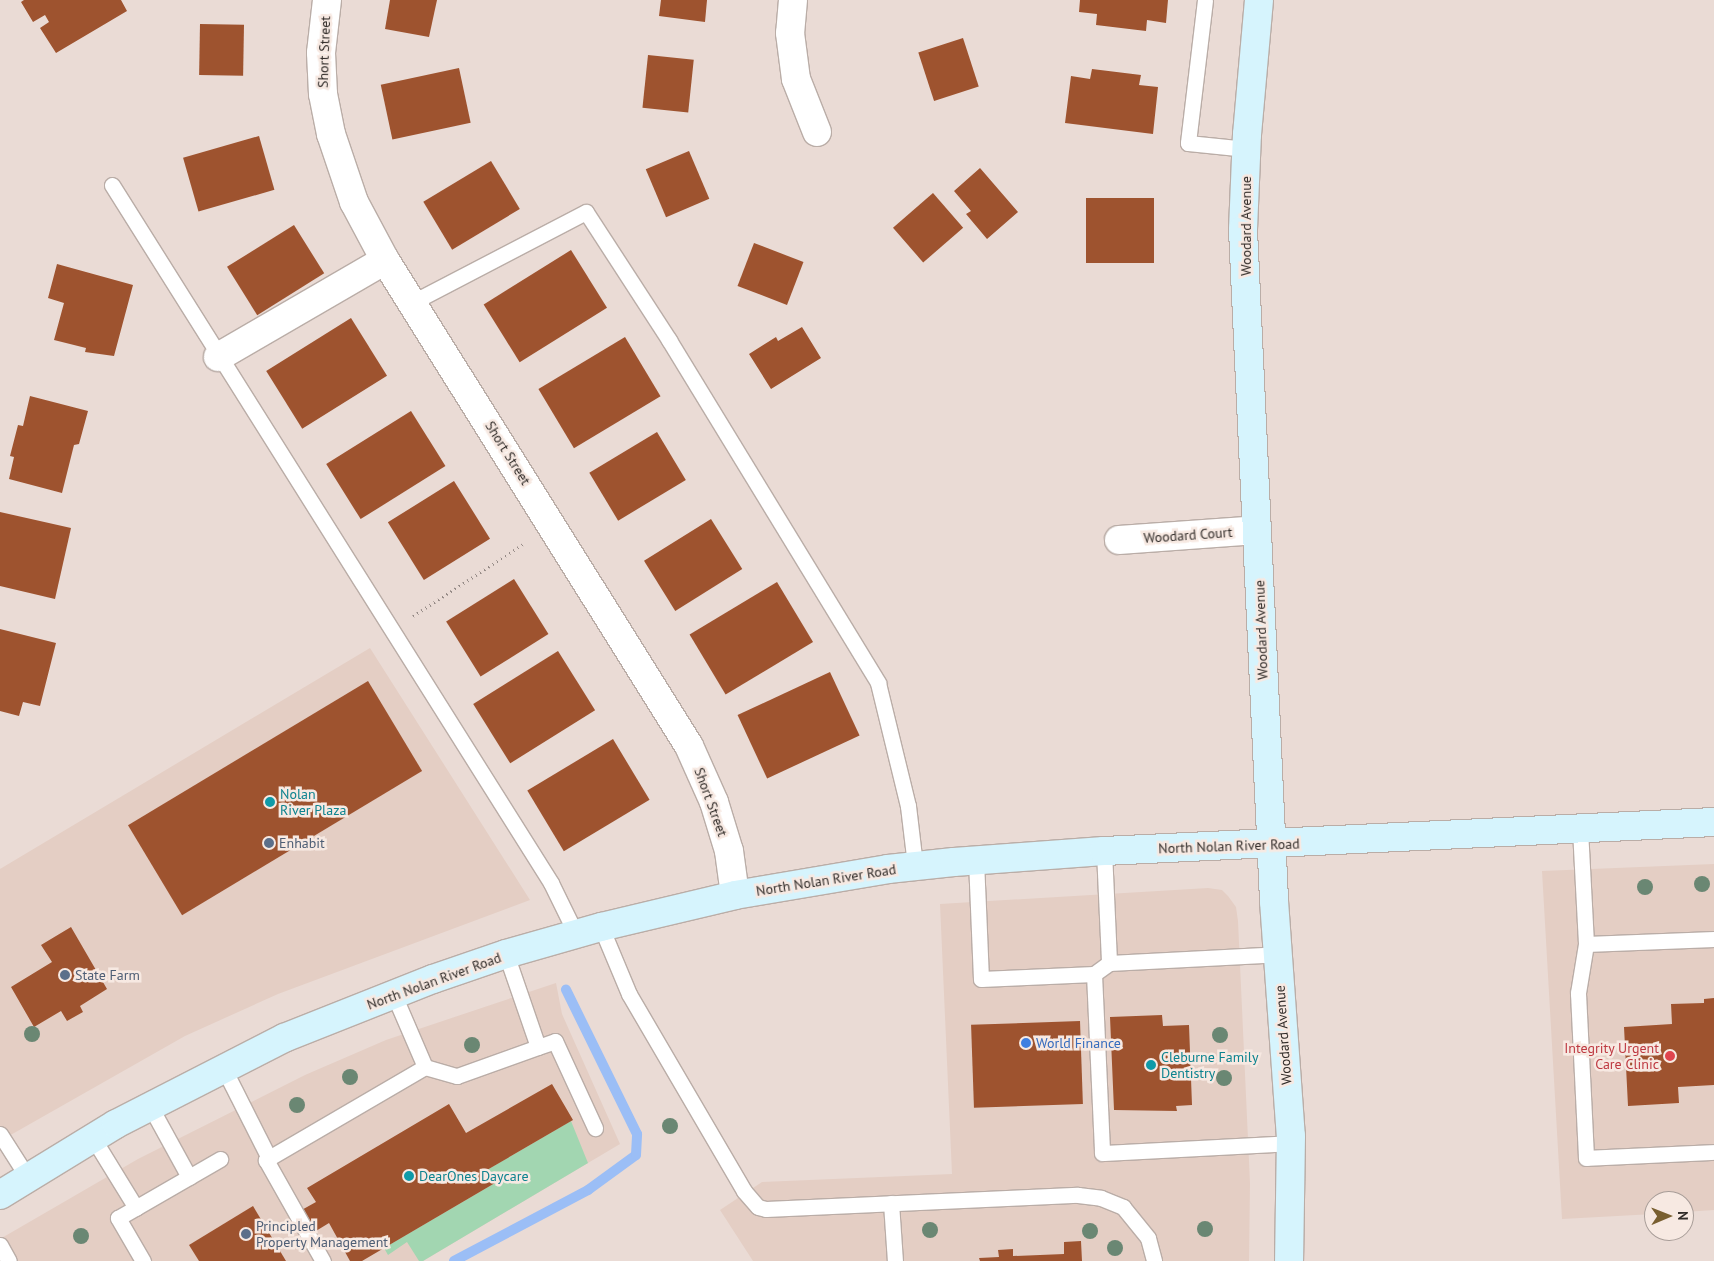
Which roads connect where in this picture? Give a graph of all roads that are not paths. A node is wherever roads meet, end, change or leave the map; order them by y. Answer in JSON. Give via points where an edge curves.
{"nodes":[{"id":1,"x":327,"y":0,"type":"edge"},
{"id":2,"x":793,"y":0,"type":"edge"},
{"id":3,"x":1205,"y":0,"type":"edge"},
{"id":4,"x":1259,"y":0,"type":"edge"},
{"id":5,"x":817,"y":132,"type":"dead end"},
{"id":6,"x":1247,"y":149,"type":"junction"},
{"id":7,"x":112,"y":185,"type":"dead end"},
{"id":8,"x":385,"y":260,"type":"junction"},
{"id":9,"x":413,"y":302,"type":"junction"},
{"id":10,"x":218,"y":357,"type":"junction"},
{"id":11,"x":1257,"y":530,"type":"junction"},
{"id":12,"x":1120,"y":540,"type":"dead end"},
{"id":13,"x":1714,"y":822,"type":"edge"},
{"id":14,"x":1580,"y":828,"type":"junction"},
{"id":15,"x":1271,"y":844,"type":"junction"},
{"id":16,"x":1104,"y":851,"type":"junction"},
{"id":17,"x":976,"y":860,"type":"junction"},
{"id":18,"x":915,"y":865,"type":"junction"},
{"id":19,"x":735,"y":896,"type":"junction"},
{"id":20,"x":589,"y":931,"type":"junction"},
{"id":21,"x":1714,"y":939,"type":"edge"},
{"id":22,"x":1586,"y":944,"type":"junction"},
{"id":23,"x":506,"y":954,"type":"junction"},
{"id":24,"x":1278,"y":954,"type":"junction"},
{"id":25,"x":1109,"y":963,"type":"junction"},
{"id":26,"x":1094,"y":974,"type":"junction"},
{"id":27,"x":394,"y":995,"type":"junction"},
{"id":28,"x":538,"y":1047,"type":"junction"},
{"id":29,"x":223,"y":1067,"type":"junction"},
{"id":30,"x":425,"y":1067,"type":"junction"},
{"id":31,"x":150,"y":1106,"type":"junction"},
{"id":32,"x":596,"y":1128,"type":"dead end"},
{"id":33,"x":0,"y":1134,"type":"edge"},
{"id":34,"x":93,"y":1138,"type":"junction"},
{"id":35,"x":1291,"y":1143,"type":"junction"},
{"id":36,"x":1714,"y":1152,"type":"edge"},
{"id":37,"x":269,"y":1158,"type":"junction"},
{"id":38,"x":220,"y":1159,"type":"dead end"},
{"id":39,"x":189,"y":1177,"type":"junction"},
{"id":40,"x":28,"y":1178,"type":"junction"},
{"id":41,"x":0,"y":1195,"type":"edge"},
{"id":42,"x":891,"y":1204,"type":"junction"},
{"id":43,"x":136,"y":1208,"type":"junction"},
{"id":44,"x":0,"y":1245,"type":"edge"},
{"id":45,"x":9,"y":1261,"type":"edge"},
{"id":46,"x":143,"y":1261,"type":"edge"},
{"id":47,"x":324,"y":1261,"type":"edge"},
{"id":48,"x":894,"y":1261,"type":"edge"},
{"id":49,"x":1154,"y":1261,"type":"edge"},
{"id":50,"x":1289,"y":1261,"type":"edge"}],
"edges":[{"from":1,"to":8,"type":"street","name":"Short Street","via":[[321,53],[323,94],[331,134],[354,202]]},
{"from":2,"to":5,"type":"street","via":[[790,33],[796,79]]},
{"from":3,"to":6,"type":"lane","via":[[1188,143]]},
{"from":4,"to":6,"type":"main road","name":"Woodard Avenue"},
{"from":6,"to":11,"type":"main road","name":"Woodard Avenue","via":[[1243,230]]},
{"from":7,"to":10,"type":"lane"},
{"from":8,"to":9,"type":"street","name":"Short Street"},
{"from":8,"to":10,"type":"street"},
{"from":9,"to":18,"type":"lane","via":[[586,212],[670,340],[878,683],[908,806]]},
{"from":9,"to":19,"type":"street","name":"Short Street","via":[[689,746],[714,802],[729,850]]},
{"from":10,"to":20,"type":"lane","via":[[551,882]]},
{"from":11,"to":12,"type":"street","name":"Woodard Court"},
{"from":11,"to":15,"type":"main road","name":"Woodard Avenue"},
{"from":13,"to":14,"type":"main road","name":"North Nolan River Road"},
{"from":14,"to":15,"type":"main road","name":"North Nolan River Road"},
{"from":14,"to":22,"type":"lane"},
{"from":15,"to":16,"type":"main road","name":"North Nolan River Road"},
{"from":15,"to":24,"type":"main road","name":"Woodard Avenue"},
{"from":16,"to":17,"type":"main road","name":"North Nolan River Road"},
{"from":16,"to":25,"type":"lane"},
{"from":17,"to":18,"type":"main road","name":"North Nolan River Road"},
{"from":17,"to":26,"type":"lane","via":[[981,979]]},
{"from":18,"to":19,"type":"main road","name":"North Nolan River Road"},
{"from":19,"to":20,"type":"main road","name":"North Nolan River Road"},
{"from":20,"to":23,"type":"main road","name":"North Nolan River Road"},
{"from":20,"to":42,"type":"lane","via":[[630,994],[752,1202],[766,1210]]},
{"from":21,"to":22,"type":"lane"},
{"from":22,"to":36,"type":"lane","via":[[1578,993],[1586,1158]]},
{"from":23,"to":27,"type":"main road","name":"North Nolan River Road"},
{"from":23,"to":28,"type":"lane"},
{"from":24,"to":25,"type":"lane"},
{"from":24,"to":35,"type":"main road","name":"Woodard Avenue"},
{"from":25,"to":26,"type":"lane"},
{"from":26,"to":35,"type":"lane","via":[[1102,1153]]},
{"from":27,"to":29,"type":"main road","name":"North Nolan River Road","via":[[284,1038]]},
{"from":27,"to":30,"type":"lane"},
{"from":28,"to":30,"type":"lane","via":[[456,1076]]},
{"from":28,"to":32,"type":"lane","via":[[555,1041]]},
{"from":29,"to":31,"type":"main road","name":"North Nolan River Road"},
{"from":29,"to":37,"type":"lane"},
{"from":30,"to":37,"type":"lane"},
{"from":31,"to":34,"type":"main road","name":"North Nolan River Road"},
{"from":31,"to":39,"type":"lane"},
{"from":33,"to":40,"type":"lane"},
{"from":34,"to":40,"type":"main road","name":"North Nolan River Road"},
{"from":34,"to":43,"type":"lane"},
{"from":35,"to":50,"type":"main road","name":"Woodard Avenue"},
{"from":37,"to":47,"type":"lane","via":[[266,1160]]},
{"from":38,"to":39,"type":"lane"},
{"from":39,"to":43,"type":"lane"},
{"from":40,"to":41,"type":"main road","name":"North Nolan River Road"},
{"from":42,"to":48,"type":"lane"},
{"from":42,"to":49,"type":"lane","via":[[1078,1194],[1101,1198],[1123,1208],[1139,1226],[1154,1251]]},
{"from":43,"to":46,"type":"lane","via":[[118,1218]]},
{"from":44,"to":45,"type":"lane"}]}
